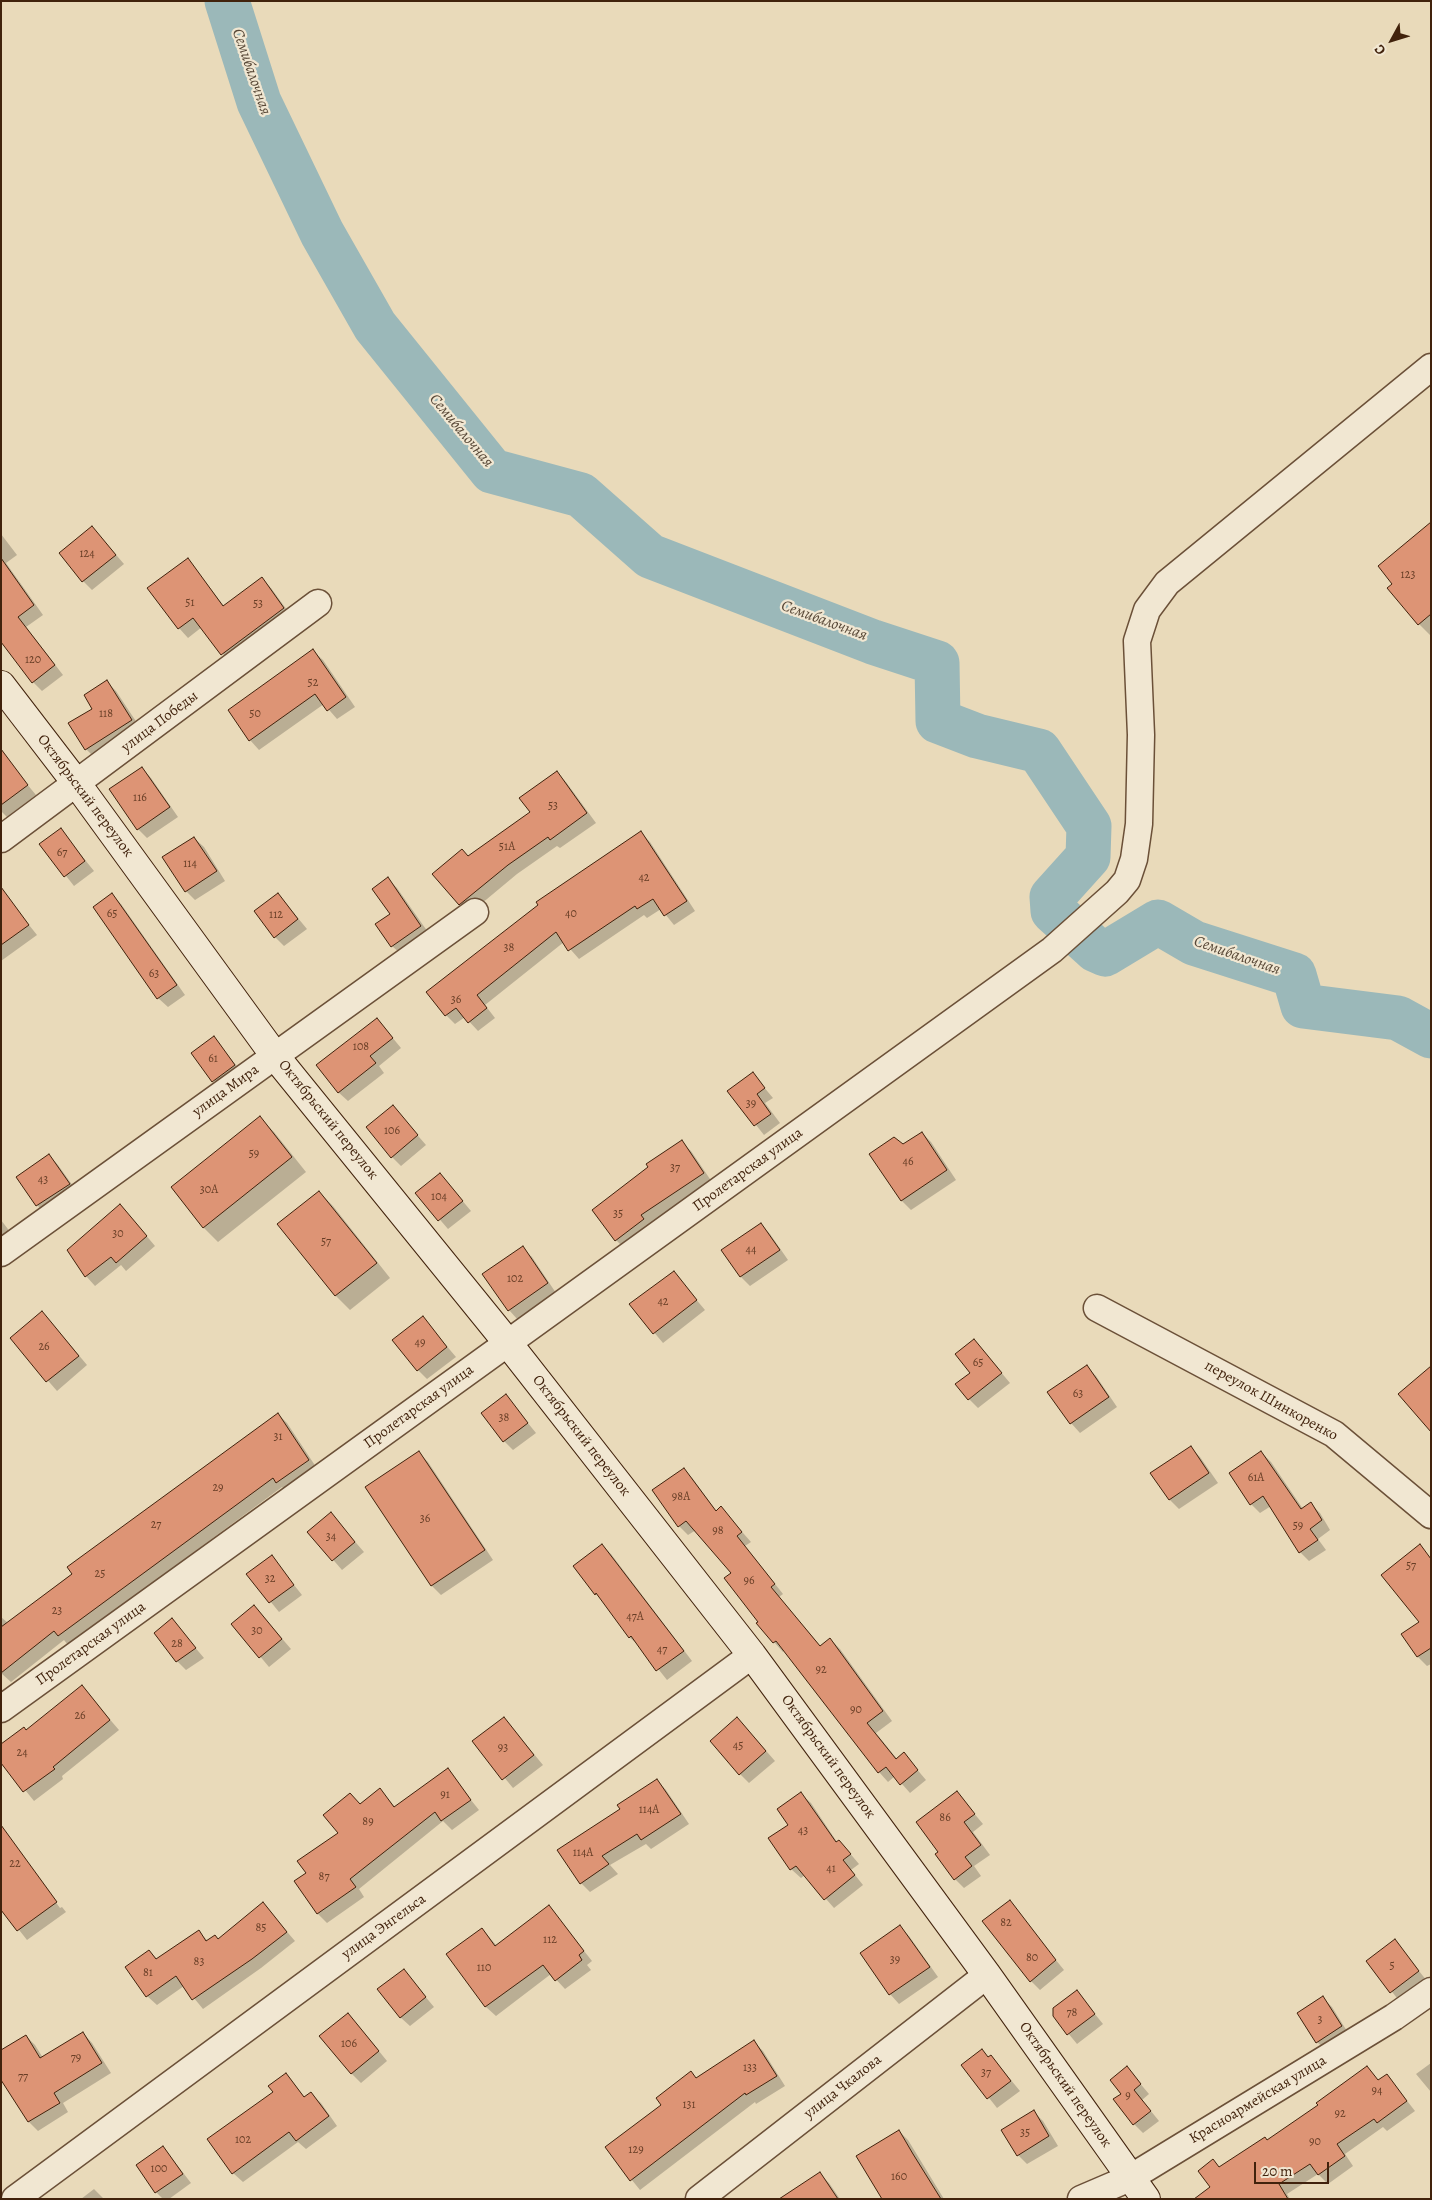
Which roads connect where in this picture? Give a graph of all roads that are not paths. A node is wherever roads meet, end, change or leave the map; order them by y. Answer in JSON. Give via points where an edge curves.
{"nodes":[{"id":1,"x":1431,"y":367,"type":"edge"},
{"id":2,"x":318,"y":603,"type":"dead end"},
{"id":3,"x":1,"y":685,"type":"edge"},
{"id":4,"x":77,"y":784,"type":"junction"},
{"id":5,"x":1,"y":839,"type":"edge"},
{"id":6,"x":475,"y":912,"type":"dead end"},
{"id":7,"x":276,"y":1056,"type":"junction"},
{"id":8,"x":1,"y":1253,"type":"edge"},
{"id":9,"x":1098,"y":1308,"type":"dead end"},
{"id":10,"x":507,"y":1342,"type":"junction"},
{"id":11,"x":1431,"y":1515,"type":"edge"},
{"id":12,"x":752,"y":1654,"type":"junction"},
{"id":13,"x":1,"y":1709,"type":"edge"},
{"id":14,"x":987,"y":1974,"type":"junction"},
{"id":15,"x":1431,"y":1992,"type":"edge"},
{"id":16,"x":1138,"y":2188,"type":"edge"},
{"id":17,"x":15,"y":2199,"type":"edge"},
{"id":18,"x":699,"y":2199,"type":"edge"},
{"id":19,"x":1081,"y":2199,"type":"edge"}],
"edges":[{"from":1,"to":10,"type":"street","name":"Пролетарская улица","via":[[1167,583],[1147,610],[1137,640],[1141,745],[1139,824],[1134,859],[1122,886],[1052,950]]},
{"from":2,"to":4,"type":"street","name":"улица Победы"},
{"from":3,"to":4,"type":"street","name":"Октябрьский переулок"},
{"from":4,"to":5,"type":"street","name":"улица Победы"},
{"from":4,"to":7,"type":"street","name":"Октябрьский переулок"},
{"from":6,"to":7,"type":"street","name":"улица Мира"},
{"from":7,"to":8,"type":"street","name":"улица Мира"},
{"from":7,"to":10,"type":"street","name":"Октябрьский переулок"},
{"from":9,"to":11,"type":"street","name":"переулок Шинкоренко","via":[[1334,1434]]},
{"from":10,"to":12,"type":"street","name":"Октябрьский переулок"},
{"from":10,"to":13,"type":"street","name":"Пролетарская улица"},
{"from":12,"to":14,"type":"street","name":"Октябрьский переулок"},
{"from":12,"to":17,"type":"street","name":"улица Энгельса"},
{"from":14,"to":16,"type":"street","name":"Октябрьский переулок"},
{"from":14,"to":18,"type":"street","name":"улица Чкалова"},
{"from":15,"to":16,"type":"street","name":"Красноармейская улица"},
{"from":16,"to":19,"type":"street","name":"Красноармейская улица"}]}
